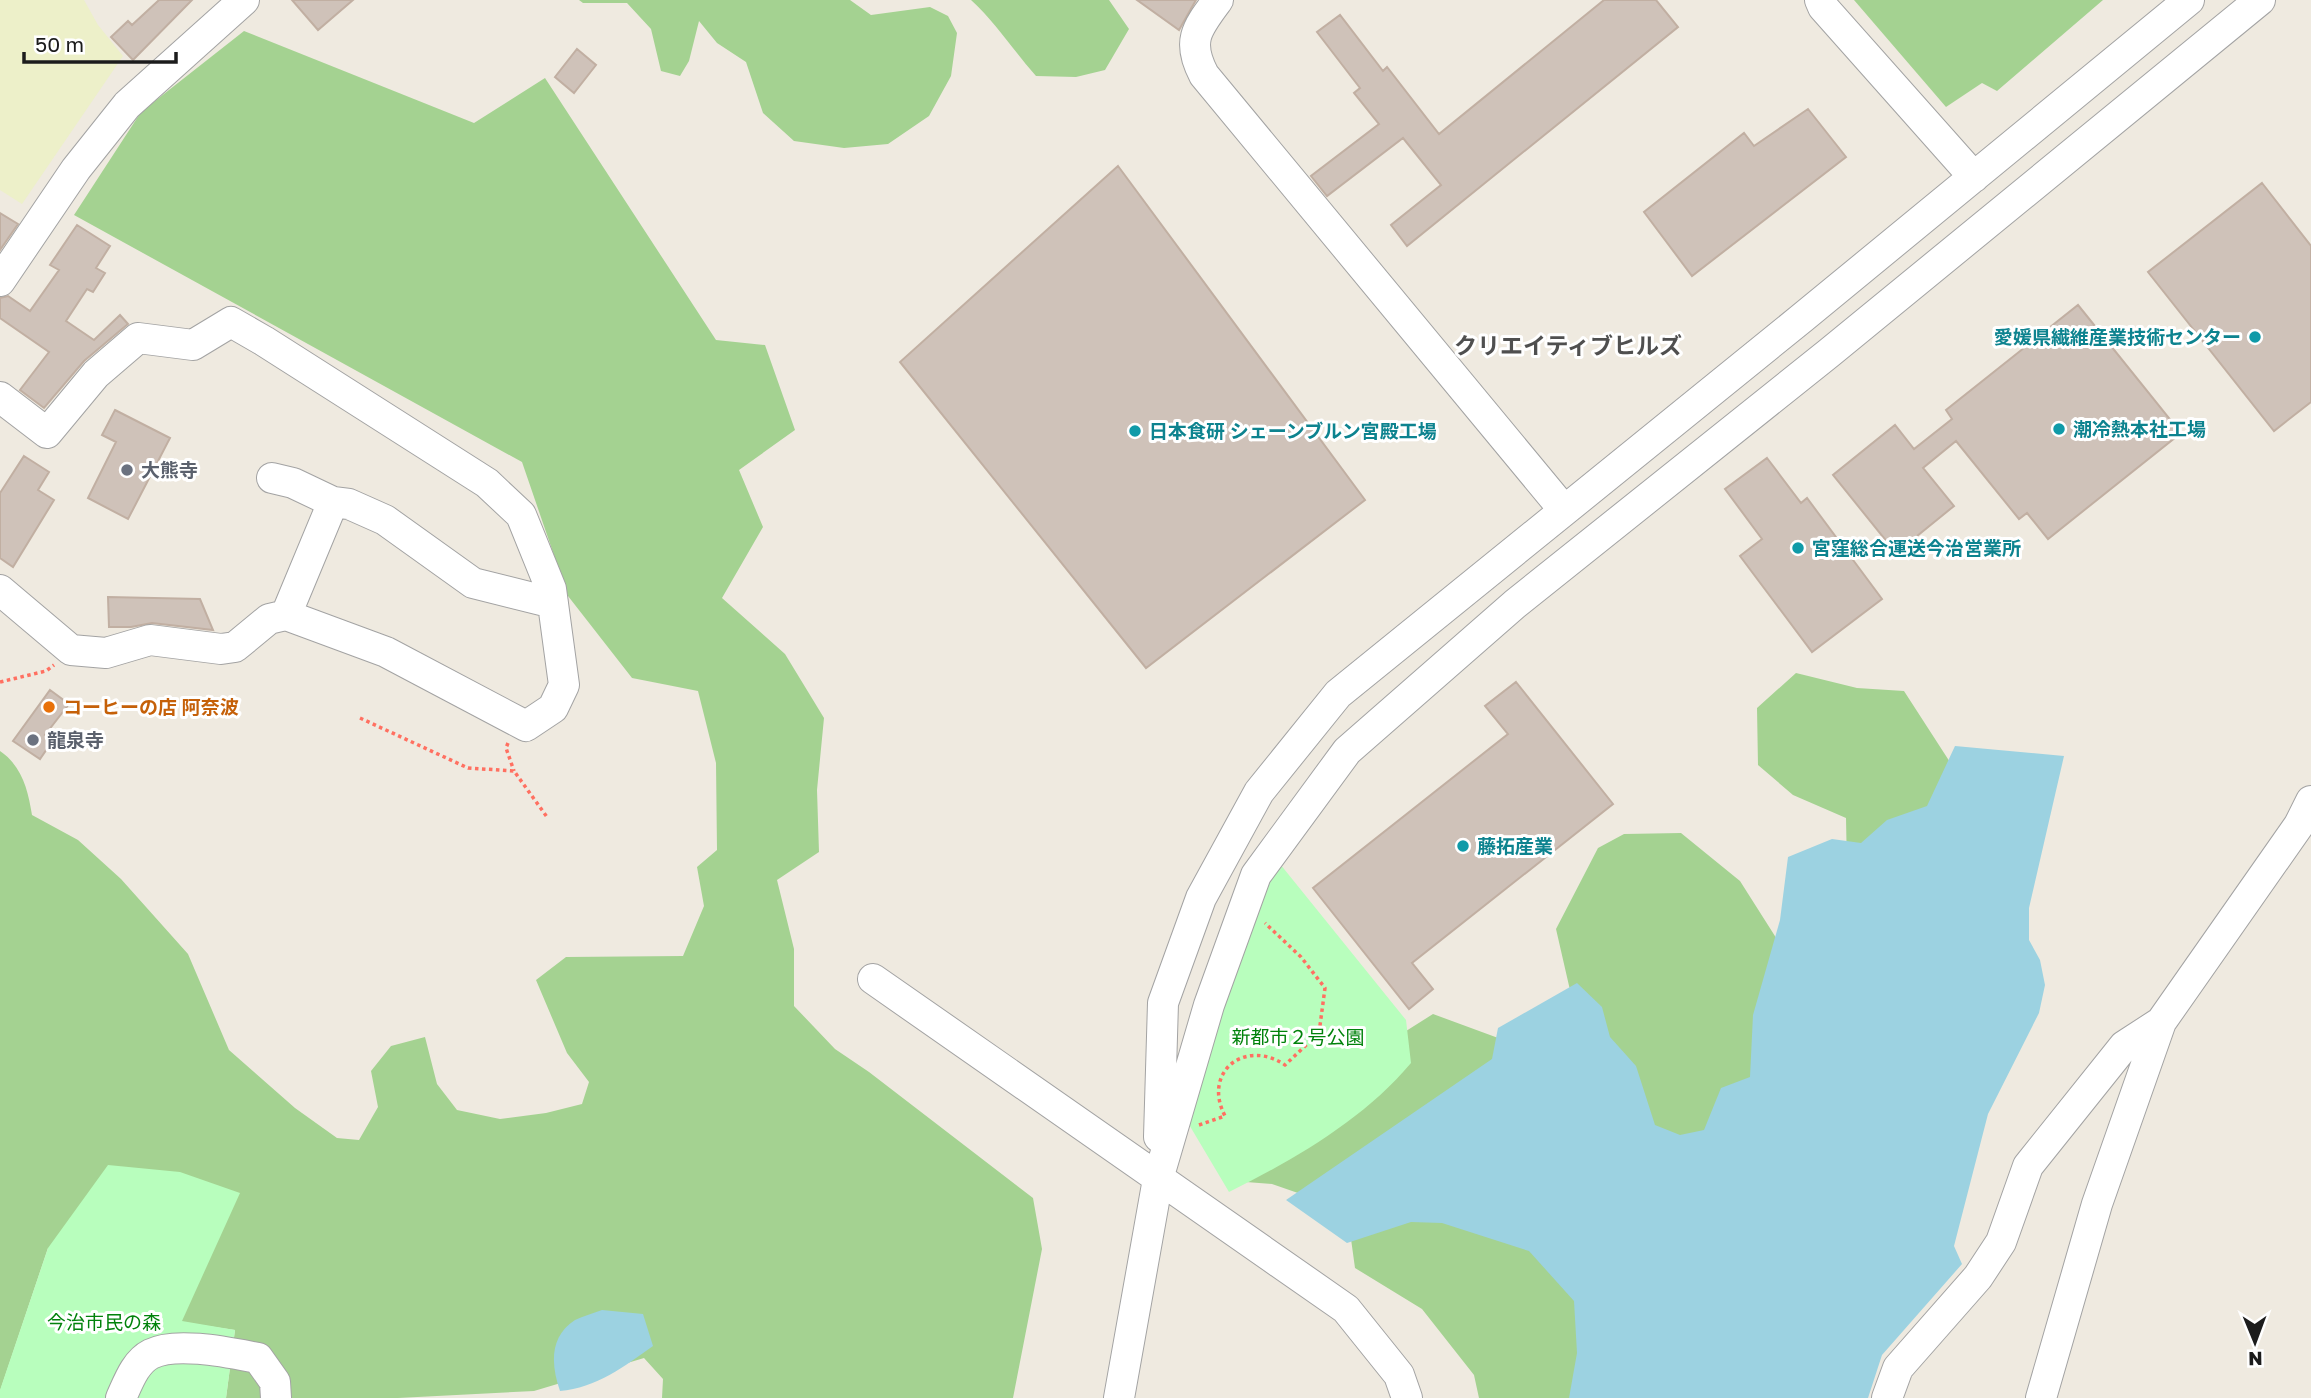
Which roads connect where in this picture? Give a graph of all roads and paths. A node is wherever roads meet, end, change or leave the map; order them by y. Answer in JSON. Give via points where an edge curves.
{"nodes":[{"id":1,"x":244,"y":0,"type":"edge"},
{"id":2,"x":1218,"y":0,"type":"edge"},
{"id":3,"x":1820,"y":0,"type":"edge"},
{"id":4,"x":2189,"y":0,"type":"edge"},
{"id":5,"x":2260,"y":0,"type":"edge"},
{"id":6,"x":1974,"y":177,"type":"junction"},
{"id":7,"x":0,"y":281,"type":"edge"},
{"id":8,"x":0,"y":397,"type":"edge"},
{"id":9,"x":271,"y":478,"type":"dead end"},
{"id":10,"x":332,"y":502,"type":"junction"},
{"id":11,"x":1564,"y":510,"type":"junction"},
{"id":12,"x":0,"y":590,"type":"edge"},
{"id":13,"x":553,"y":603,"type":"junction"},
{"id":14,"x":286,"y":615,"type":"junction"},
{"id":15,"x":71,"y":650,"type":"junction"},
{"id":16,"x":0,"y":682,"type":"edge"},
{"id":17,"x":360,"y":718,"type":"dead end"},
{"id":18,"x":2311,"y":801,"type":"edge"},
{"id":19,"x":547,"y":817,"type":"dead end"},
{"id":20,"x":1245,"y":905,"type":"junction"},
{"id":21,"x":873,"y":978,"type":"dead end"},
{"id":22,"x":2161,"y":1022,"type":"junction"},
{"id":23,"x":1171,"y":1134,"type":"junction"},
{"id":24,"x":1158,"y":1179,"type":"junction"},
{"id":25,"x":121,"y":1398,"type":"edge"},
{"id":26,"x":276,"y":1398,"type":"edge"},
{"id":27,"x":1119,"y":1398,"type":"edge"},
{"id":28,"x":1407,"y":1398,"type":"edge"},
{"id":29,"x":1887,"y":1398,"type":"edge"},
{"id":30,"x":2041,"y":1398,"type":"edge"}],
"edges":[{"from":1,"to":7,"type":"street","via":[[127,105],[76,169]]},
{"from":2,"to":11,"type":"street","via":[[1200,24],[1195,41],[1195,57],[1204,75]]},
{"from":3,"to":6,"type":"street"},
{"from":4,"to":6,"type":"street"},
{"from":5,"to":20,"type":"street","via":[[1515,604],[1347,751],[1256,875]]},
{"from":6,"to":11,"type":"street"},
{"from":8,"to":13,"type":"street","via":[[47,433],[96,374],[138,338],[193,345],[232,322],[487,483],[521,514]]},
{"from":9,"to":10,"type":"street"},
{"from":10,"to":13,"type":"street","via":[[349,504],[385,520],[472,583]]},
{"from":10,"to":14,"type":"street"},
{"from":11,"to":24,"type":"street","via":[[1338,694],[1259,792],[1201,898],[1163,1003]]},
{"from":12,"to":15,"type":"street"},
{"from":13,"to":14,"type":"street","via":[[564,685],[553,708],[526,726],[386,652]]},
{"from":14,"to":15,"type":"street","via":[[269,619],[235,647],[150,640],[106,653]]},
{"from":15,"to":16,"type":"path","via":[[46,671]]},
{"from":17,"to":19,"type":"path","via":[[468,768],[514,771]]},
{"from":18,"to":22,"type":"street","via":[[2299,825]]},
{"from":20,"to":23,"type":"street","via":[[1209,1005]]},
{"from":20,"to":23,"type":"path","via":[[1301,957],[1325,988],[1319,1033],[1285,1065],[1273,1057],[1253,1055],[1233,1060],[1219,1090],[1225,1116]]},
{"from":21,"to":24,"type":"street"},
{"from":22,"to":29,"type":"street","via":[[2124,1046],[2028,1166],[2000,1242],[1978,1277],[1898,1368]]},
{"from":22,"to":30,"type":"street","via":[[2097,1204]]},
{"from":23,"to":24,"type":"street"},
{"from":24,"to":27,"type":"street"},
{"from":24,"to":28,"type":"street","via":[[1346,1309],[1399,1375]]},
{"from":25,"to":26,"type":"street","via":[[133,1371],[151,1354],[185,1348],[258,1358],[275,1382]]}]}
